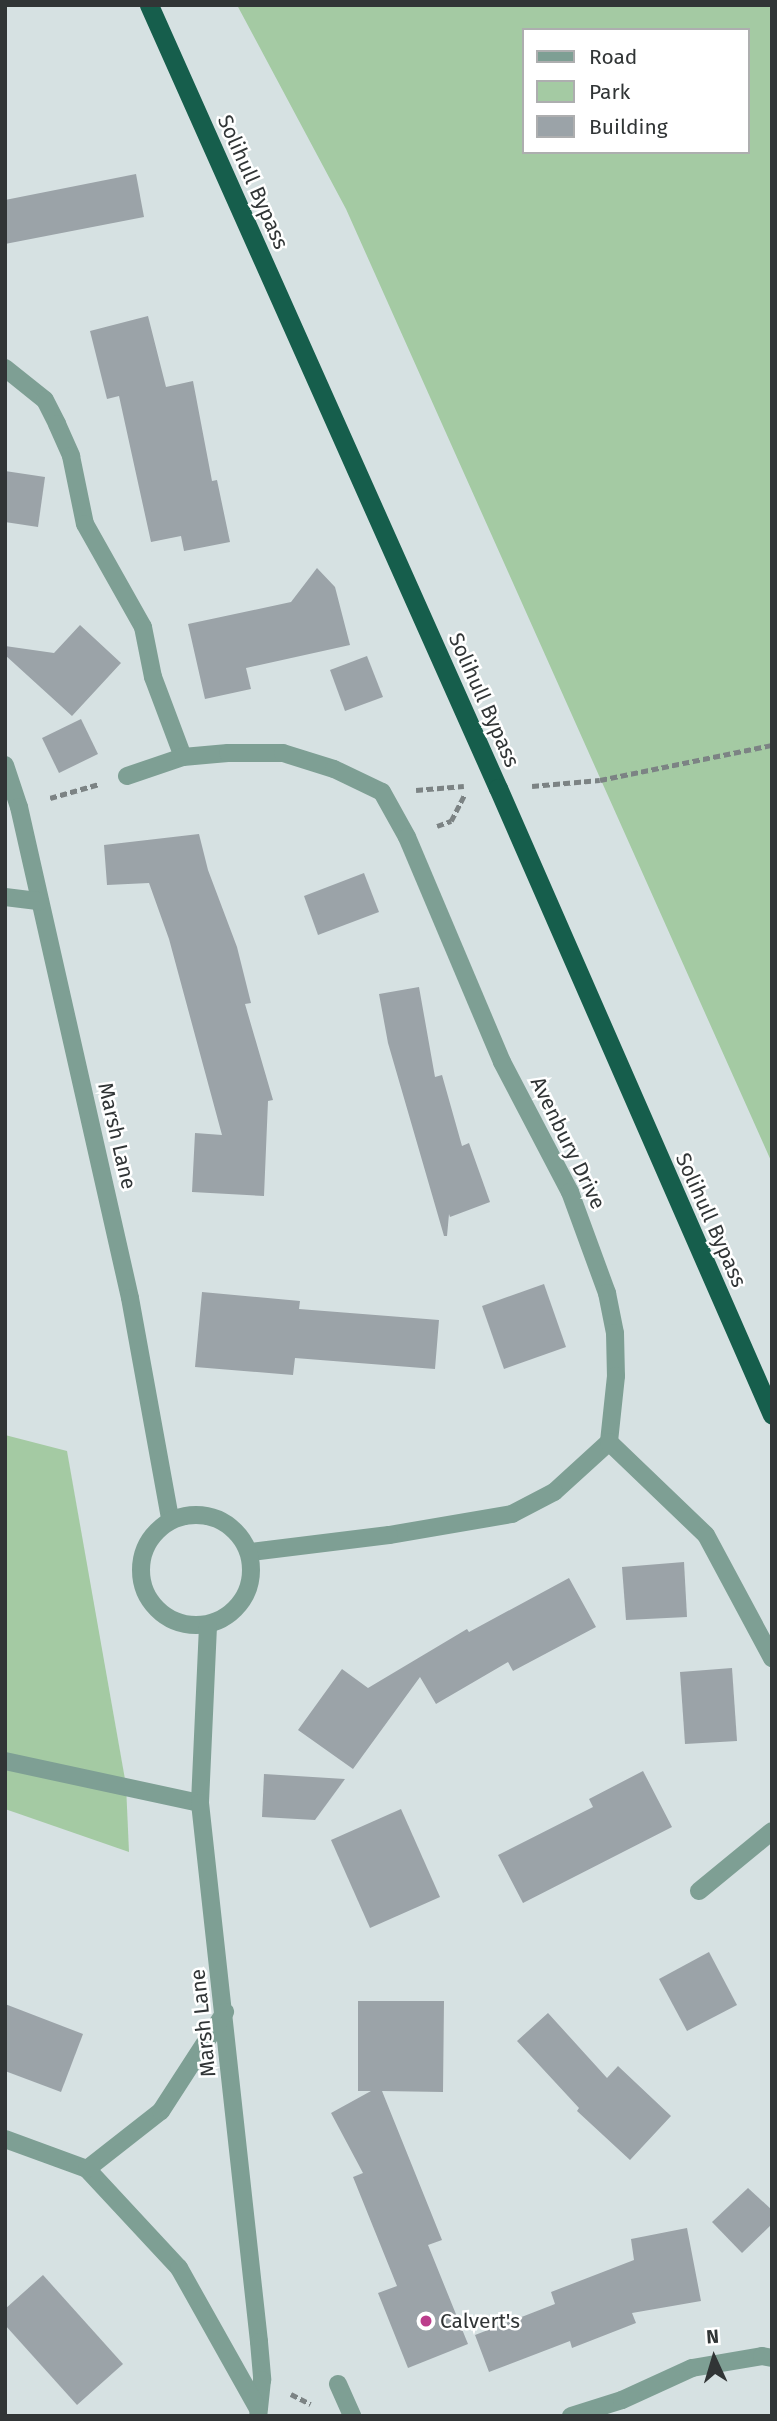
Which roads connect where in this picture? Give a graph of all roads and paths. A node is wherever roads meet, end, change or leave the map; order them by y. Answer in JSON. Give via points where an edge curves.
{"nodes":[{"id":1,"x":149,"y":5,"type":"edge"},
{"id":2,"x":5,"y":368,"type":"edge"},
{"id":3,"x":772,"y":744,"type":"edge"},
{"id":4,"x":183,"y":757,"type":"junction"},
{"id":5,"x":5,"y":765,"type":"edge"},
{"id":6,"x":127,"y":776,"type":"joint"},
{"id":7,"x":498,"y":788,"type":"junction"},
{"id":8,"x":382,"y":792,"type":"junction"},
{"id":9,"x":19,"y":807,"type":"junction"},
{"id":10,"x":407,"y":836,"type":"junction"},
{"id":11,"x":5,"y":897,"type":"edge"},
{"id":12,"x":40,"y":901,"type":"junction"},
{"id":13,"x":772,"y":1415,"type":"edge"},
{"id":14,"x":610,"y":1442,"type":"junction"},
{"id":15,"x":170,"y":1520,"type":"junction"},
{"id":16,"x":250,"y":1552,"type":"junction"},
{"id":17,"x":208,"y":1626,"type":"junction"},
{"id":18,"x":772,"y":1658,"type":"edge"},
{"id":19,"x":5,"y":1761,"type":"edge"},
{"id":20,"x":200,"y":1803,"type":"junction"},
{"id":21,"x":772,"y":1831,"type":"edge"},
{"id":22,"x":699,"y":1891,"type":"dead end"},
{"id":23,"x":225,"y":2012,"type":"junction"},
{"id":24,"x":5,"y":2139,"type":"edge"},
{"id":25,"x":87,"y":2169,"type":"junction"},
{"id":26,"x":772,"y":2358,"type":"edge"},
{"id":27,"x":262,"y":2380,"type":"junction"},
{"id":28,"x":338,"y":2384,"type":"dead end"},
{"id":29,"x":323,"y":2410,"type":"dead end"},
{"id":30,"x":258,"y":2412,"type":"edge"},
{"id":31,"x":352,"y":2416,"type":"edge"},
{"id":32,"x":570,"y":2416,"type":"edge"}],
"edges":[{"from":1,"to":7,"type":"highway","name":"Solihull Bypass"},
{"from":2,"to":4,"type":"street","via":[[44,400],[57,424],[71,456],[85,524],[143,627],[153,677]]},
{"from":3,"to":7,"type":"path","via":[[600,780]]},
{"from":4,"to":6,"type":"street"},
{"from":4,"to":8,"type":"street","via":[[283,753],[334,769]]},
{"from":5,"to":9,"type":"street","name":"Marsh Lane"},
{"from":6,"to":9,"type":"path"},
{"from":7,"to":13,"type":"highway","name":"Solihull Bypass"},
{"from":8,"to":10,"type":"street","name":"Avenbury Drive"},
{"from":8,"to":10,"type":"path","via":[[469,786],[451,821]]},
{"from":9,"to":12,"type":"street","name":"Marsh Lane"},
{"from":10,"to":14,"type":"street","name":"Avenbury Drive","via":[[502,1062],[570,1192],[607,1293],[615,1333],[616,1376]]},
{"from":11,"to":12,"type":"street"},
{"from":12,"to":15,"type":"street","name":"Marsh Lane","via":[[130,1298]]},
{"from":14,"to":16,"type":"street","via":[[554,1492],[512,1514]]},
{"from":14,"to":18,"type":"street","via":[[706,1535]]},
{"from":15,"to":16,"type":"street","via":[[202,1514],[232,1525]]},
{"from":15,"to":17,"type":"street","via":[[147,1542],[139,1573],[150,1603],[176,1623]]},
{"from":16,"to":17,"type":"street","via":[[251,1584],[236,1611]]},
{"from":17,"to":20,"type":"street","name":"Marsh Lane"},
{"from":19,"to":20,"type":"street"},
{"from":20,"to":23,"type":"street","name":"Marsh Lane"},
{"from":21,"to":22,"type":"street"},
{"from":23,"to":25,"type":"street","via":[[161,2110]]},
{"from":23,"to":27,"type":"street","name":"Marsh Lane"},
{"from":24,"to":25,"type":"street"},
{"from":25,"to":30,"type":"street","via":[[179,2268]]},
{"from":26,"to":32,"type":"street","via":[[692,2368],[622,2400]]},
{"from":27,"to":29,"type":"path"},
{"from":27,"to":30,"type":"street","name":"Marsh Lane"},
{"from":28,"to":31,"type":"street"}]}
